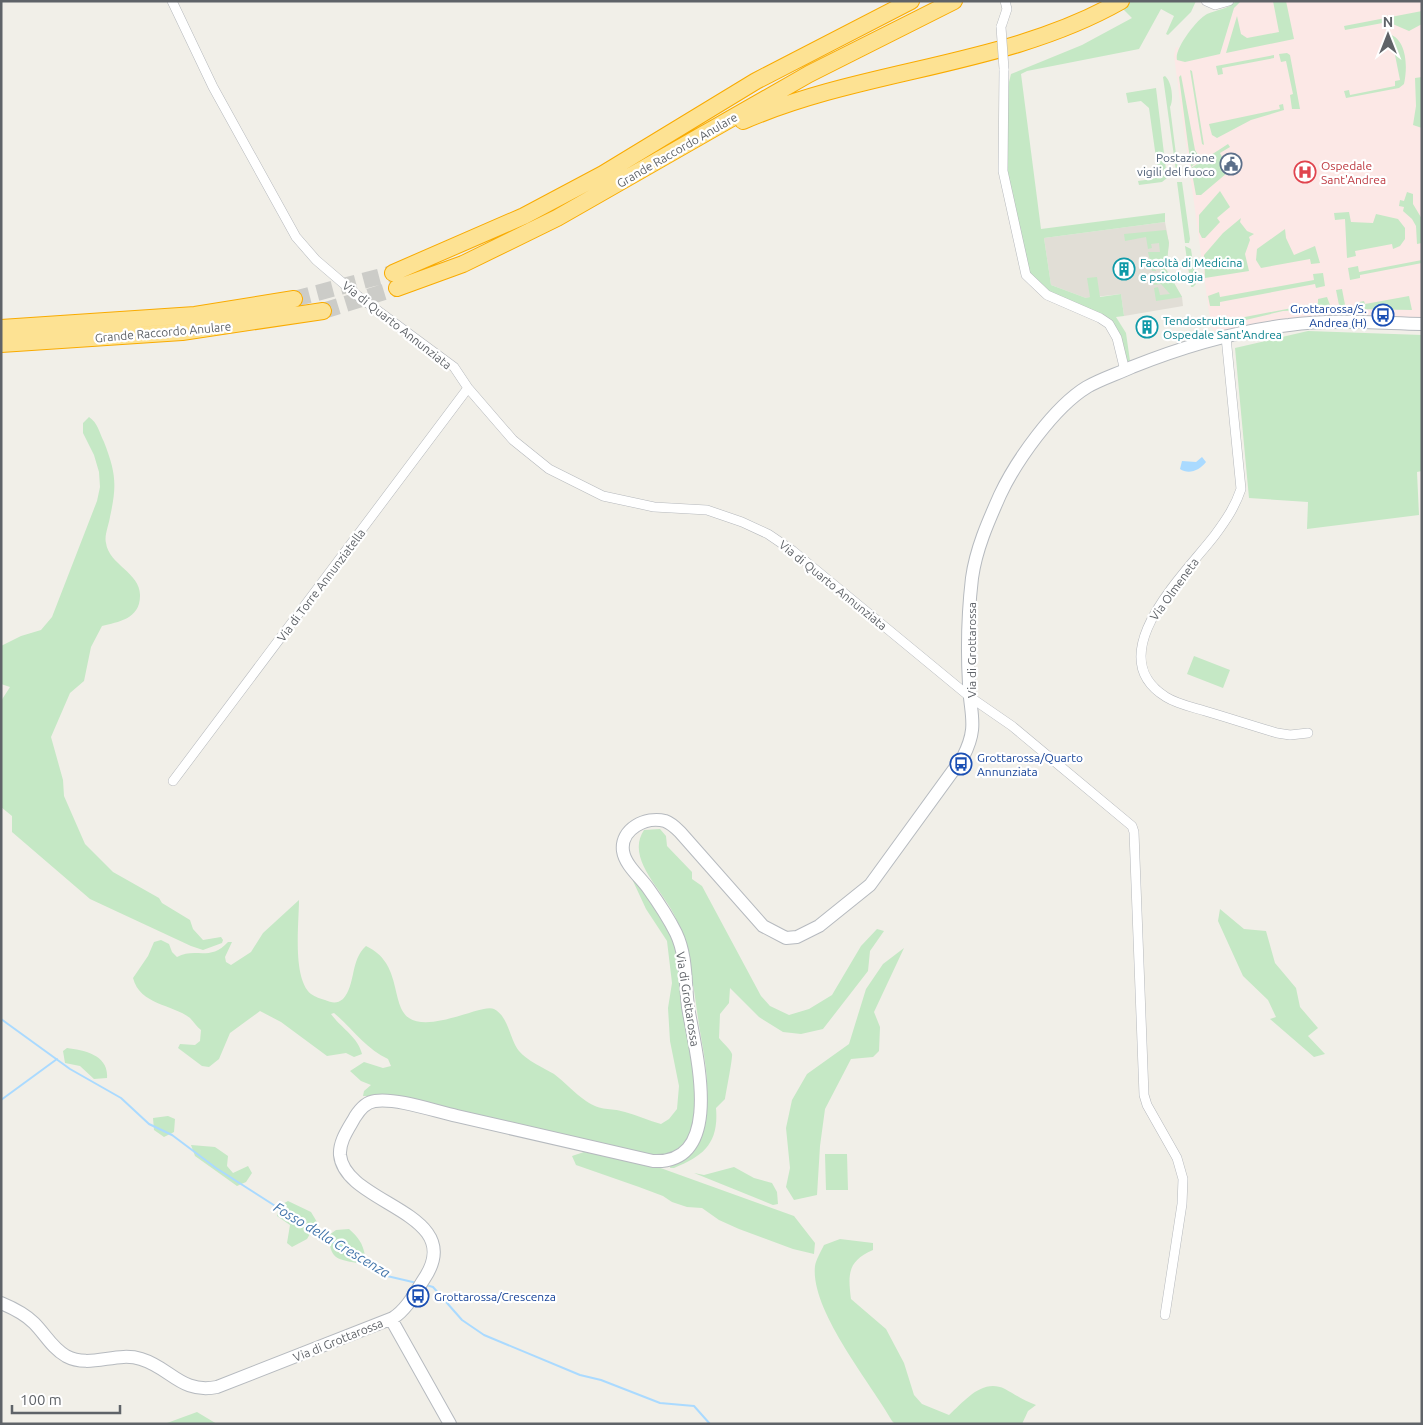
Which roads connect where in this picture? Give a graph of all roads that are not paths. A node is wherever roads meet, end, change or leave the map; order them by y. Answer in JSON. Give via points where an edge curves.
{"nodes":[{"id":1,"x":172,"y":1,"type":"edge"},
{"id":2,"x":891,"y":1,"type":"edge"},
{"id":3,"x":911,"y":1,"type":"edge"},
{"id":4,"x":954,"y":1,"type":"edge"},
{"id":5,"x":1108,"y":1,"type":"edge"},
{"id":6,"x":1121,"y":1,"type":"edge"},
{"id":7,"x":1206,"y":1,"type":"edge"},
{"id":8,"x":1229,"y":1,"type":"edge"},
{"id":9,"x":1006,"y":3,"type":"edge"},
{"id":10,"x":1059,"y":29,"type":"junction"},
{"id":11,"x":756,"y":82,"type":"junction"},
{"id":12,"x":681,"y":147,"type":"junction"},
{"id":13,"x":294,"y":299,"type":"tunnel mouth"},
{"id":14,"x":323,"y":311,"type":"tunnel mouth"},
{"id":15,"x":1422,"y":324,"type":"edge"},
{"id":16,"x":1,"y":328,"type":"edge"},
{"id":17,"x":1226,"y":337,"type":"junction"},
{"id":18,"x":1,"y":344,"type":"edge"},
{"id":19,"x":1125,"y":370,"type":"junction"},
{"id":20,"x":468,"y":388,"type":"junction"},
{"id":21,"x":970,"y":697,"type":"junction"},
{"id":22,"x":1308,"y":732,"type":"dead end"},
{"id":23,"x":173,"y":781,"type":"dead end"},
{"id":24,"x":1,"y":1303,"type":"edge"},
{"id":25,"x":1165,"y":1315,"type":"dead end"},
{"id":26,"x":391,"y":1319,"type":"junction"},
{"id":27,"x":450,"y":1424,"type":"edge"}],
"edges":[{"from":1,"to":20,"type":"street","name":"Via di Quarto Annunziata","via":[[217,95],[296,237],[316,260],[358,296],[454,367]]},
{"from":2,"to":11,"type":"highway","via":[[827,35]]},
{"from":3,"to":11,"type":"highway","name":"Grande Raccordo Anulare"},
{"from":4,"to":12,"type":"highway","name":"Grande Raccordo Anulare","via":[[809,74]]},
{"from":5,"to":10,"type":"highway"},
{"from":6,"to":10,"type":"highway","via":[[1092,18]]},
{"from":7,"to":8,"type":"street","via":[[1215,5]]},
{"from":9,"to":19,"type":"street","bridge":true,"via":[[1000,27],[1004,69],[1003,171],[1026,275],[1047,295],[1109,324],[1117,338]]},
{"from":10,"to":12,"type":"highway","via":[[1009,46],[833,90],[752,117]]},
{"from":11,"to":12,"type":"highway","name":"Grande Raccordo Anulare","via":[[602,174],[395,280],[463,264],[557,218]]},
{"from":13,"to":16,"type":"highway","name":"Grande Raccordo Anulare","via":[[195,315]]},
{"from":14,"to":18,"type":"highway","name":"Grande Raccordo Anulare","via":[[182,332]]},
{"from":15,"to":17,"type":"street","name":"Via di Grottarossa","via":[[1313,323]]},
{"from":17,"to":19,"type":"street","name":"Via di Grottarossa","via":[[1168,353]]},
{"from":17,"to":22,"type":"street","name":"Via Olmeneta","via":[[1241,489],[1234,509],[1151,619],[1142,640],[1144,670],[1154,687],[1174,701],[1277,733]]},
{"from":19,"to":21,"type":"street","name":"Via di Grottarossa","via":[[1087,387],[1070,400],[1010,474],[989,520],[974,567],[970,604]]},
{"from":20,"to":21,"type":"street","name":"Via di Quarto Annunziata","via":[[513,440],[549,469],[582,487],[629,503],[707,510],[768,534]]},
{"from":20,"to":23,"type":"street","name":"Via di Torre Annunziatella"},
{"from":21,"to":25,"type":"street","name":"Via di Quarto Annunziata","via":[[1012,726],[1132,826],[1134,832],[1144,1095],[1177,1158],[1183,1179]]},
{"from":21,"to":26,"type":"street","name":"Via di Grottarossa","via":[[973,734],[963,757],[870,885],[808,933],[786,938],[764,926],[680,832],[665,821],[644,821],[626,835],[623,852],[628,863],[662,909],[676,934],[684,960],[702,1098],[692,1145],[680,1156],[673,1160],[653,1161],[393,1102],[375,1101],[362,1108],[343,1139],[341,1162],[354,1179],[410,1218],[429,1236],[435,1252],[427,1275]]},
{"from":24,"to":26,"type":"street","name":"Via di Grottarossa","via":[[30,1319],[54,1347],[68,1357],[86,1362],[141,1359],[186,1386],[202,1389],[222,1386]]},
{"from":26,"to":27,"type":"street"}]}
